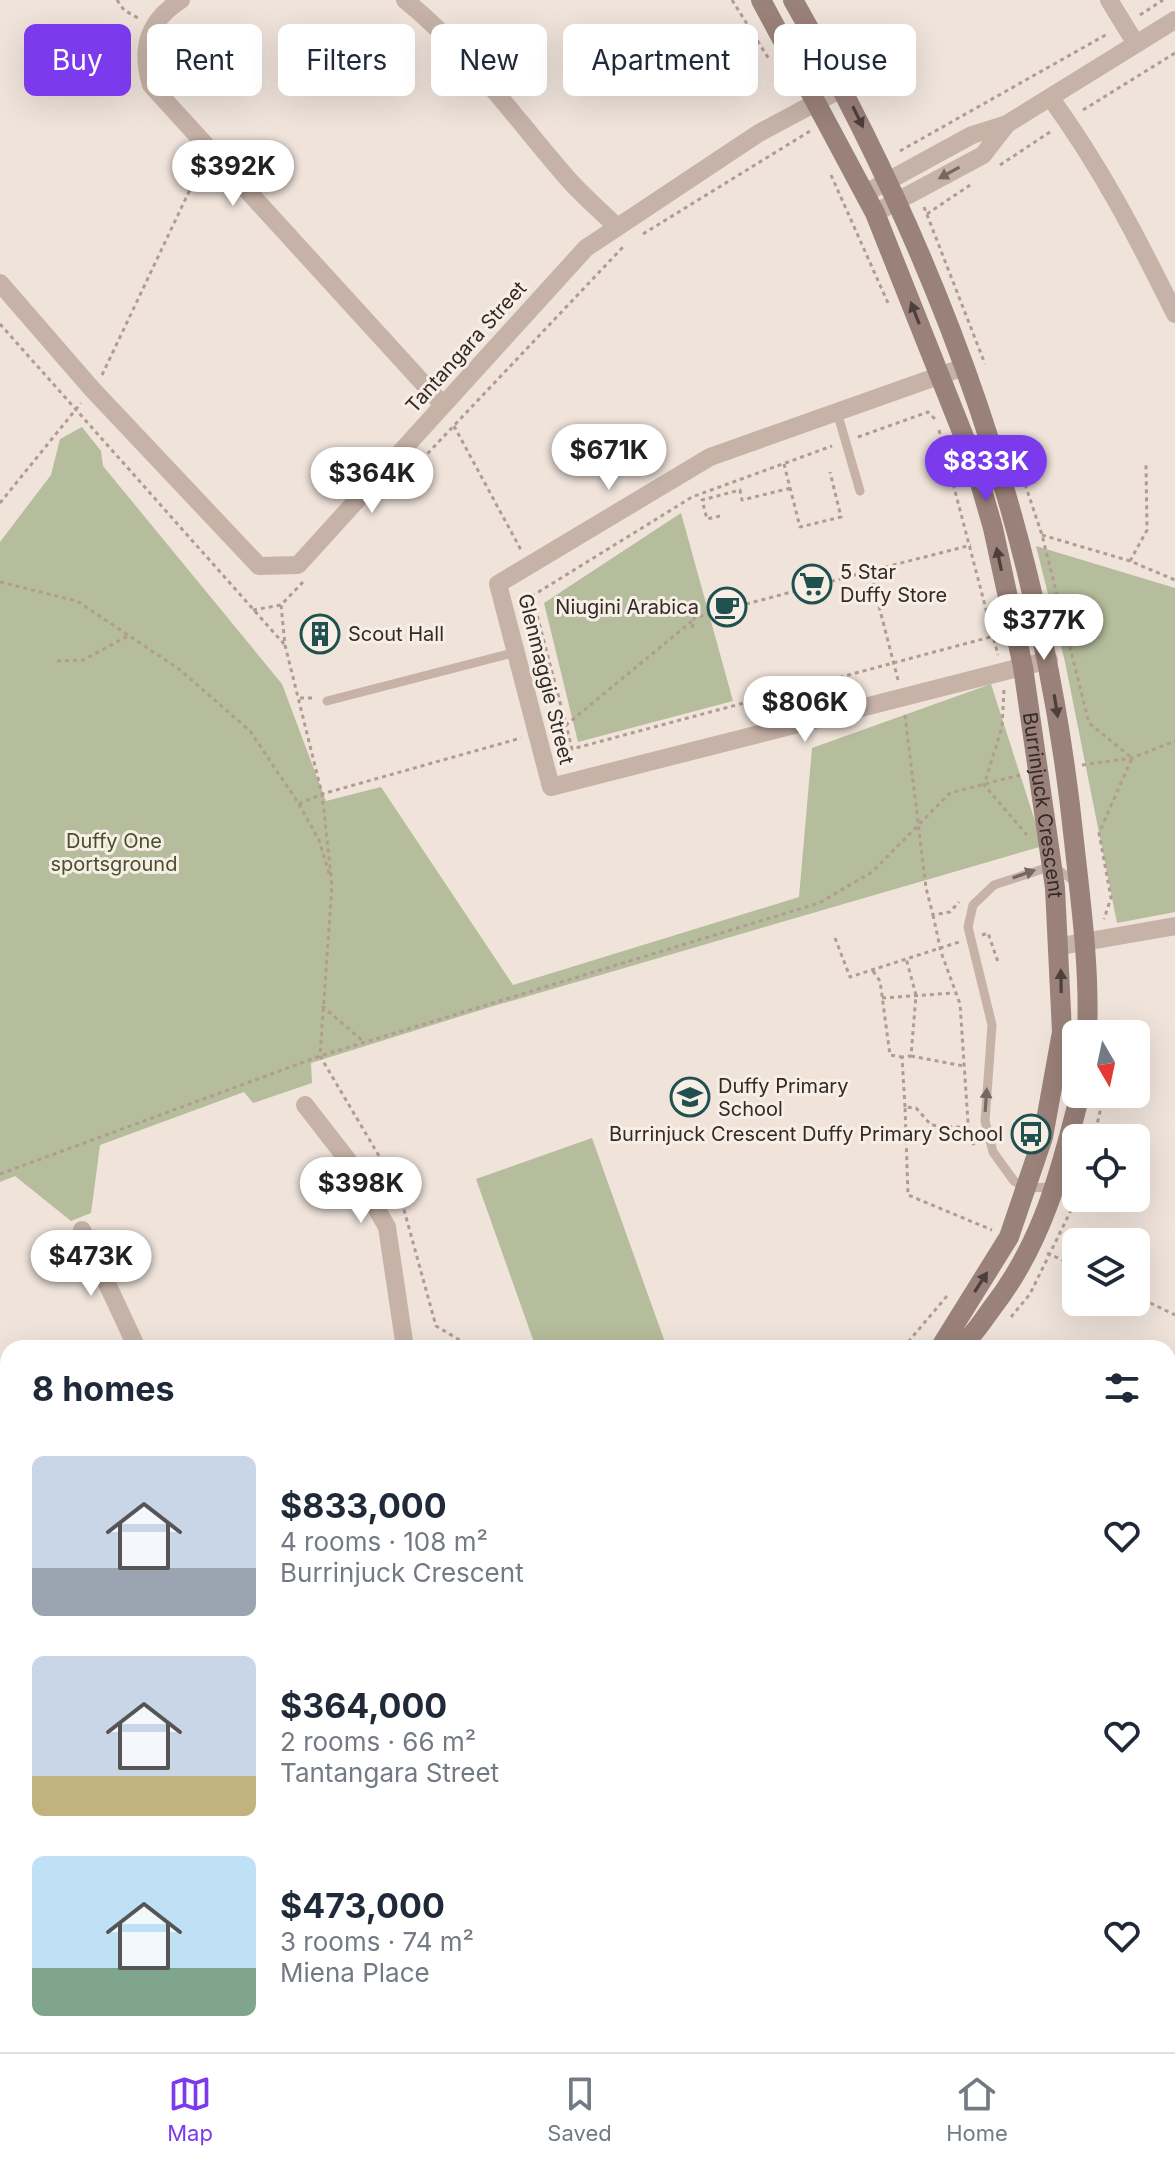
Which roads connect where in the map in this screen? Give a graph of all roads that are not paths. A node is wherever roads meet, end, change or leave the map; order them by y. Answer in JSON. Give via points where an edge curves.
{"nodes":[{"id":1,"x":181,"y":0,"type":"edge"},
{"id":2,"x":405,"y":0,"type":"edge"},
{"id":3,"x":761,"y":0,"type":"edge"},
{"id":4,"x":793,"y":0,"type":"edge"},
{"id":5,"x":1109,"y":0,"type":"edge"},
{"id":6,"x":1175,"y":20,"type":"edge"},
{"id":7,"x":807,"y":24,"type":"edge"},
{"id":8,"x":1136,"y":44,"type":"junction"},
{"id":9,"x":828,"y":96,"type":"edge"},
{"id":10,"x":847,"y":96,"type":"edge"},
{"id":11,"x":1050,"y":97,"type":"junction"},
{"id":12,"x":808,"y":107,"type":"junction"},
{"id":13,"x":1007,"y":124,"type":"junction"},
{"id":14,"x":889,"y":180,"type":"junction"},
{"id":15,"x":864,"y":194,"type":"junction"},
{"id":16,"x":899,"y":200,"type":"junction"},
{"id":17,"x":875,"y":213,"type":"junction"},
{"id":18,"x":617,"y":227,"type":"junction"},
{"id":19,"x":0,"y":283,"type":"edge"},
{"id":20,"x":1175,"y":314,"type":"edge"},
{"id":21,"x":964,"y":367,"type":"junction"},
{"id":22,"x":939,"y":375,"type":"junction"},
{"id":23,"x":443,"y":405,"type":"junction"},
{"id":24,"x":837,"y":412,"type":"junction"},
{"id":25,"x":860,"y":491,"type":"dead end"},
{"id":26,"x":516,"y":652,"type":"junction"},
{"id":27,"x":1049,"y":660,"type":"junction"},
{"id":28,"x":1023,"y":667,"type":"junction"},
{"id":29,"x":327,"y":701,"type":"dead end"},
{"id":30,"x":1043,"y":868,"type":"junction"},
{"id":31,"x":1079,"y":884,"type":"junction"},
{"id":32,"x":1175,"y":926,"type":"edge"},
{"id":33,"x":1085,"y":941,"type":"junction"},
{"id":34,"x":1061,"y":946,"type":"junction"},
{"id":35,"x":1087,"y":1020,"type":"edge"},
{"id":36,"x":305,"y":1105,"type":"dead end"},
{"id":37,"x":1077,"y":1108,"type":"edge"},
{"id":38,"x":1057,"y":1187,"type":"junction"},
{"id":39,"x":1026,"y":1188,"type":"junction"},
{"id":40,"x":82,"y":1230,"type":"dead end"},
{"id":41,"x":133,"y":1340,"type":"edge"},
{"id":42,"x":404,"y":1340,"type":"edge"},
{"id":43,"x":945,"y":1340,"type":"edge"},
{"id":44,"x":968,"y":1340,"type":"edge"}],
"edges":[{"from":1,"to":23,"type":"street","via":[[152,27],[145,64],[151,85]]},
{"from":2,"to":18,"type":"street","via":[[433,23],[569,181]]},
{"from":3,"to":12,"type":"street","name":"Burrinjuck Crescent"},
{"from":4,"to":7,"type":"street","name":"Burrinjuck Crescent"},
{"from":5,"to":8,"type":"street"},
{"from":6,"to":8,"type":"street"},
{"from":8,"to":11,"type":"street"},
{"from":9,"to":12,"type":"street","name":"Tantangara Street"},
{"from":10,"to":14,"type":"street","name":"Burrinjuck Crescent","one_way":true},
{"from":11,"to":13,"type":"street"},
{"from":11,"to":20,"type":"street","via":[[1122,205]]},
{"from":12,"to":15,"type":"street","name":"Burrinjuck Crescent"},
{"from":12,"to":18,"type":"street","name":"Tantangara Street","via":[[759,133]]},
{"from":13,"to":14,"type":"street","via":[[972,135]]},
{"from":13,"to":16,"type":"street","one_way":true,"via":[[983,155]]},
{"from":14,"to":15,"type":"street"},
{"from":14,"to":16,"type":"street","name":"Burrinjuck Crescent"},
{"from":15,"to":17,"type":"street","name":"Burrinjuck Crescent"},
{"from":16,"to":17,"type":"street"},
{"from":16,"to":21,"type":"street","name":"Burrinjuck Crescent"},
{"from":22,"to":17,"type":"street","name":"Burrinjuck Crescent","one_way":true},
{"from":18,"to":23,"type":"street","name":"Tantangara Street","via":[[586,248]]},
{"from":19,"to":23,"type":"street","name":"Tantangara Street","via":[[259,566],[298,565]]},
{"from":21,"to":22,"type":"street","name":"Glenmaggie Street"},
{"from":21,"to":27,"type":"street","name":"Burrinjuck Crescent","via":[[1007,496]]},
{"from":22,"to":24,"type":"street","name":"Glenmaggie Street"},
{"from":28,"to":22,"type":"street","name":"Burrinjuck Crescent","one_way":true,"via":[[993,528],[974,462]]},
{"from":24,"to":25,"type":"lane"},
{"from":24,"to":26,"type":"street","name":"Glenmaggie Street","via":[[710,457],[498,584]]},
{"from":26,"to":28,"type":"street","name":"Glenmaggie Street","via":[[551,787]]},
{"from":26,"to":29,"type":"lane"},
{"from":27,"to":28,"type":"street","name":"Glenmaggie Street"},
{"from":27,"to":31,"type":"street","name":"Burrinjuck Crescent","one_way":true},
{"from":28,"to":30,"type":"street","name":"Burrinjuck Crescent"},
{"from":30,"to":31,"type":"lane"},
{"from":30,"to":34,"type":"street","name":"Burrinjuck Crescent"},
{"from":39,"to":30,"type":"lane","one_way":true,"via":[[1002,1167],[985,1121],[992,1025],[968,927],[973,905],[994,885]]},
{"from":31,"to":33,"type":"street","name":"Burrinjuck Crescent"},
{"from":32,"to":33,"type":"street"},
{"from":33,"to":34,"type":"street"},
{"from":33,"to":35,"type":"street","name":"Burrinjuck Crescent"},
{"from":39,"to":34,"type":"street","name":"Burrinjuck Crescent","one_way":true,"via":[[1043,1137],[1062,1032]]},
{"from":36,"to":42,"type":"street","via":[[350,1163],[387,1227]]},
{"from":37,"to":38,"type":"street"},
{"from":38,"to":39,"type":"lane"},
{"from":38,"to":44,"type":"street","via":[[1011,1284]]},
{"from":43,"to":39,"type":"street","name":"Burrinjuck Crescent","one_way":true,"via":[[1009,1237]]},
{"from":40,"to":41,"type":"street"}]}
